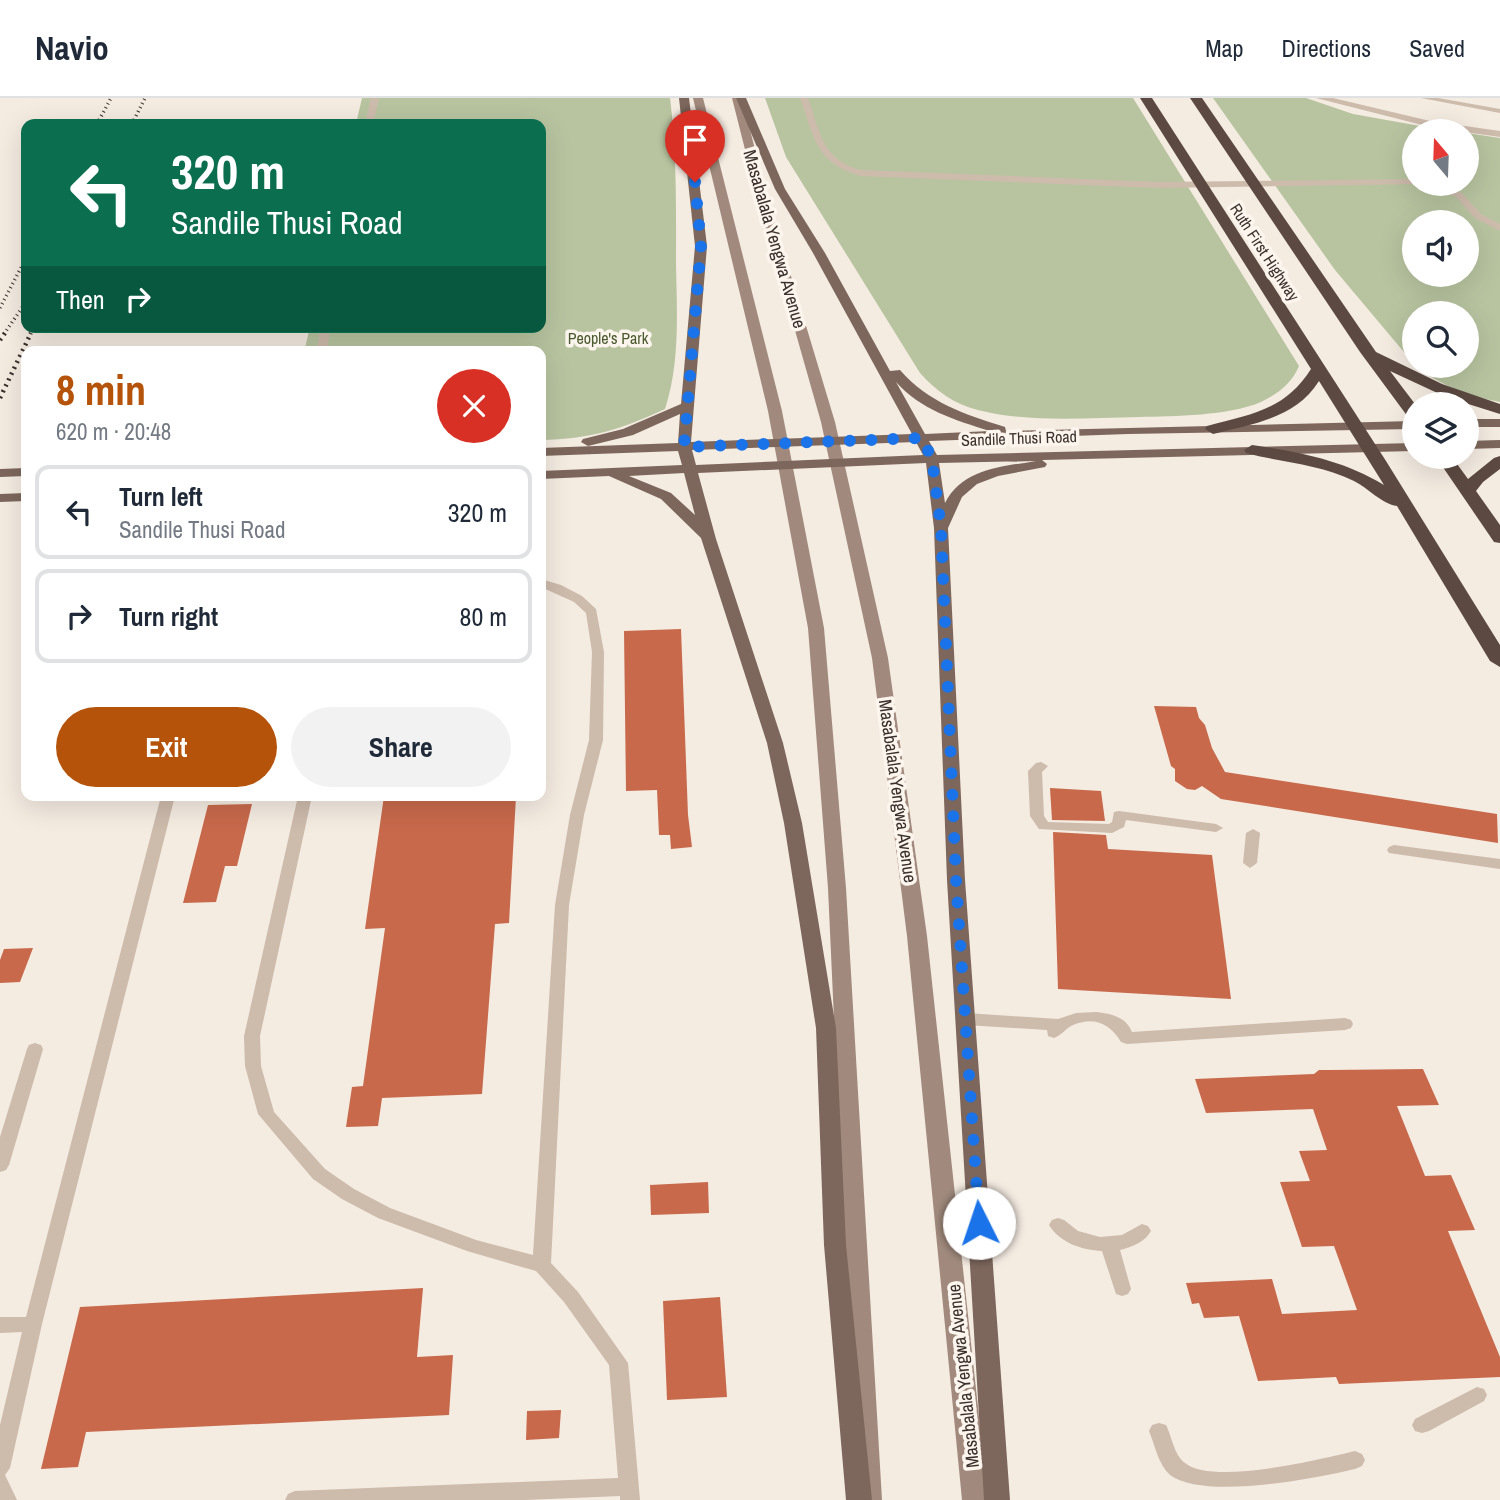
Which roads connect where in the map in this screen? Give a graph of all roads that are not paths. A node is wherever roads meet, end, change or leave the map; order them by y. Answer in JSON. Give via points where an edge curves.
{"nodes":[{"id":1,"x":374,"y":98,"type":"edge"},
{"id":2,"x":684,"y":98,"type":"edge"},
{"id":3,"x":698,"y":98,"type":"edge"},
{"id":4,"x":739,"y":98,"type":"edge"},
{"id":5,"x":804,"y":98,"type":"edge"},
{"id":6,"x":1146,"y":98,"type":"edge"},
{"id":7,"x":1196,"y":98,"type":"edge"},
{"id":8,"x":1321,"y":98,"type":"edge"},
{"id":9,"x":1360,"y":98,"type":"edge"},
{"id":10,"x":1425,"y":98,"type":"edge"},
{"id":11,"x":1500,"y":111,"type":"edge"},
{"id":12,"x":370,"y":119,"type":"edge"},
{"id":13,"x":1500,"y":125,"type":"edge"},
{"id":14,"x":1500,"y":134,"type":"edge"},
{"id":15,"x":1402,"y":182,"type":"edge"},
{"id":16,"x":1460,"y":196,"type":"edge"},
{"id":17,"x":1500,"y":228,"type":"edge"},
{"id":18,"x":865,"y":335,"type":"junction"},
{"id":19,"x":1368,"y":352,"type":"junction"},
{"id":20,"x":1319,"y":369,"type":"junction"},
{"id":21,"x":1402,"y":398,"type":"edge"},
{"id":22,"x":685,"y":407,"type":"junction"},
{"id":23,"x":1500,"y":409,"type":"edge"},
{"id":24,"x":1500,"y":423,"type":"edge"},
{"id":25,"x":1479,"y":424,"type":"edge"},
{"id":26,"x":1402,"y":425,"type":"edge"},
{"id":27,"x":1355,"y":426,"type":"junction"},
{"id":28,"x":1213,"y":429,"type":"junction"},
{"id":29,"x":1013,"y":435,"type":"junction"},
{"id":30,"x":922,"y":438,"type":"junction"},
{"id":31,"x":1500,"y":444,"type":"edge"},
{"id":32,"x":1479,"y":445,"type":"edge"},
{"id":33,"x":684,"y":447,"type":"junction"},
{"id":34,"x":1369,"y":447,"type":"junction"},
{"id":35,"x":1402,"y":447,"type":"edge"},
{"id":36,"x":1252,"y":450,"type":"junction"},
{"id":37,"x":546,"y":452,"type":"edge"},
{"id":38,"x":546,"y":452,"type":"edge"},
{"id":39,"x":1095,"y":454,"type":"junction"},
{"id":40,"x":932,"y":459,"type":"junction"},
{"id":41,"x":1500,"y":461,"type":"edge"},
{"id":42,"x":688,"y":469,"type":"junction"},
{"id":43,"x":1452,"y":469,"type":"edge"},
{"id":44,"x":21,"y":472,"type":"edge"},
{"id":45,"x":603,"y":472,"type":"junction"},
{"id":46,"x":0,"y":473,"type":"edge"},
{"id":47,"x":546,"y":475,"type":"edge"},
{"id":48,"x":1468,"y":491,"type":"junction"},
{"id":49,"x":21,"y":497,"type":"edge"},
{"id":50,"x":0,"y":498,"type":"edge"},
{"id":51,"x":1408,"y":511,"type":"junction"},
{"id":52,"x":941,"y":528,"type":"junction"},
{"id":53,"x":1500,"y":538,"type":"edge"},
{"id":54,"x":709,"y":539,"type":"junction"},
{"id":55,"x":546,"y":585,"type":"edge"},
{"id":56,"x":1500,"y":661,"type":"edge"},
{"id":57,"x":1041,"y":766,"type":"dead end"},
{"id":58,"x":168,"y":801,"type":"edge"},
{"id":59,"x":304,"y":801,"type":"edge"},
{"id":60,"x":1216,"y":828,"type":"dead end"},
{"id":61,"x":1253,"y":833,"type":"dead end"},
{"id":62,"x":1394,"y":850,"type":"dead end"},
{"id":63,"x":1250,"y":863,"type":"dead end"},
{"id":64,"x":1500,"y":864,"type":"edge"},
{"id":65,"x":966,"y":1019,"type":"junction"},
{"id":66,"x":1345,"y":1024,"type":"dead end"},
{"id":67,"x":35,"y":1049,"type":"dead end"},
{"id":68,"x":0,"y":1165,"type":"edge"},
{"id":69,"x":1058,"y":1225,"type":"dead end"},
{"id":70,"x":1142,"y":1231,"type":"dead end"},
{"id":71,"x":1109,"y":1243,"type":"junction"},
{"id":72,"x":542,"y":1265,"type":"junction"},
{"id":73,"x":1122,"y":1289,"type":"dead end"},
{"id":74,"x":33,"y":1324,"type":"junction"},
{"id":75,"x":0,"y":1325,"type":"edge"},
{"id":76,"x":1477,"y":1395,"type":"dead end"},
{"id":77,"x":1422,"y":1425,"type":"dead end"},
{"id":78,"x":1159,"y":1431,"type":"dead end"},
{"id":79,"x":1355,"y":1460,"type":"dead end"},
{"id":80,"x":0,"y":1468,"type":"edge"},
{"id":81,"x":0,"y":1482,"type":"edge"},
{"id":82,"x":630,"y":1493,"type":"edge"},
{"id":83,"x":7,"y":1500,"type":"edge"},
{"id":84,"x":295,"y":1500,"type":"edge"},
{"id":85,"x":859,"y":1500,"type":"edge"},
{"id":86,"x":869,"y":1500,"type":"edge"},
{"id":87,"x":975,"y":1500,"type":"edge"},
{"id":88,"x":997,"y":1500,"type":"edge"}],
"edges":[{"from":1,"to":12,"type":"lane"},
{"from":2,"to":22,"type":"main road","via":[[701,246]]},
{"from":3,"to":86,"type":"main road","via":[[775,411],[816,628],[838,902]]},
{"from":4,"to":18,"type":"main road","via":[[780,189]]},
{"from":4,"to":87,"type":"main road","name":"Masabalala Yengwa Avenue","via":[[761,193],[828,422],[880,658],[917,936]]},
{"from":5,"to":15,"type":"lane","via":[[824,155],[847,170],[1158,185]]},
{"from":6,"to":20,"type":"highway","name":"Ruth First Highway"},
{"from":7,"to":19,"type":"highway","name":"Ruth First Highway"},
{"from":8,"to":14,"type":"street","via":[[1430,124]]},
{"from":9,"to":13,"type":"street"},
{"from":10,"to":11,"type":"lane"},
{"from":16,"to":17,"type":"lane","via":[[1478,216]]},
{"from":18,"to":29,"type":"main road","via":[[921,400]]},
{"from":18,"to":30,"type":"main road"},
{"from":19,"to":21,"type":"highway","name":"Ruth First Highway"},
{"from":19,"to":23,"type":"highway","via":[[1415,380]]},
{"from":20,"to":27,"type":"highway","name":"Ruth First Highway"},
{"from":20,"to":28,"type":"highway","via":[[1299,399],[1287,407]]},
{"from":22,"to":33,"type":"main road"},
{"from":22,"to":37,"type":"main road","via":[[628,432]]},
{"from":24,"to":25,"type":"main road"},
{"from":26,"to":27,"type":"main road","name":"Sandile Thusi Road"},
{"from":27,"to":28,"type":"main road","name":"Sandile Thusi Road"},
{"from":27,"to":34,"type":"highway","name":"Ruth First Highway"},
{"from":28,"to":29,"type":"main road","name":"Sandile Thusi Road"},
{"from":29,"to":30,"type":"main road","name":"Sandile Thusi Road"},
{"from":30,"to":33,"type":"main road","name":"Sandile Thusi Road"},
{"from":30,"to":40,"type":"main road"},
{"from":31,"to":32,"type":"main road"},
{"from":33,"to":38,"type":"main road","name":"Sandile Thusi Road"},
{"from":33,"to":42,"type":"main road"},
{"from":34,"to":35,"type":"main road","name":"Sandile Thusi Road"},
{"from":34,"to":36,"type":"main road","name":"Sandile Thusi Road"},
{"from":34,"to":51,"type":"highway","name":"Ruth First Highway"},
{"from":36,"to":39,"type":"main road","name":"Sandile Thusi Road"},
{"from":36,"to":51,"type":"highway","via":[[1337,466],[1376,485]]},
{"from":39,"to":40,"type":"main road","name":"Sandile Thusi Road"},
{"from":39,"to":52,"type":"main road","via":[[977,480],[957,493]]},
{"from":40,"to":42,"type":"main road","name":"Sandile Thusi Road"},
{"from":40,"to":52,"type":"main road"},
{"from":41,"to":48,"type":"highway","via":[[1484,471]]},
{"from":42,"to":45,"type":"main road","name":"Sandile Thusi Road"},
{"from":42,"to":54,"type":"main road"},
{"from":43,"to":48,"type":"highway"},
{"from":44,"to":46,"type":"main road"},
{"from":45,"to":47,"type":"main road","name":"Sandile Thusi Road"},
{"from":45,"to":54,"type":"main road","via":[[670,498]]},
{"from":48,"to":53,"type":"highway"},
{"from":49,"to":50,"type":"main road"},
{"from":51,"to":56,"type":"highway","name":"Ruth First Highway"},
{"from":52,"to":65,"type":"main road"},
{"from":54,"to":85,"type":"main road","via":[[775,743],[793,823],[826,1028],[835,1245]]},
{"from":55,"to":72,"type":"lane","via":[[578,598],[592,611],[598,652],[596,740],[562,905]]},
{"from":57,"to":60,"type":"lane","via":[[1035,771],[1037,817],[1044,826],[1112,829],[1119,824],[1119,816]]},
{"from":58,"to":74,"type":"lane"},
{"from":59,"to":72,"type":"lane","via":[[252,1036],[253,1066],[266,1114],[319,1174],[348,1194],[384,1213],[473,1246]]},
{"from":61,"to":63,"type":"lane"},
{"from":62,"to":64,"type":"lane"},
{"from":65,"to":66,"type":"lane","via":[[1056,1028],[1077,1018],[1111,1021],[1122,1027],[1127,1038]]},
{"from":65,"to":88,"type":"main road"},
{"from":67,"to":68,"type":"lane"},
{"from":69,"to":71,"type":"lane","via":[[1077,1239]]},
{"from":70,"to":71,"type":"lane","via":[[1127,1241]]},
{"from":71,"to":73,"type":"lane"},
{"from":72,"to":82,"type":"lane","via":[[618,1363]]},
{"from":74,"to":75,"type":"lane"},
{"from":74,"to":80,"type":"lane"},
{"from":76,"to":77,"type":"lane"},
{"from":78,"to":79,"type":"lane","via":[[1171,1463],[1183,1473],[1209,1478],[1253,1479]]},
{"from":81,"to":83,"type":"lane"},
{"from":82,"to":84,"type":"lane"}]}
